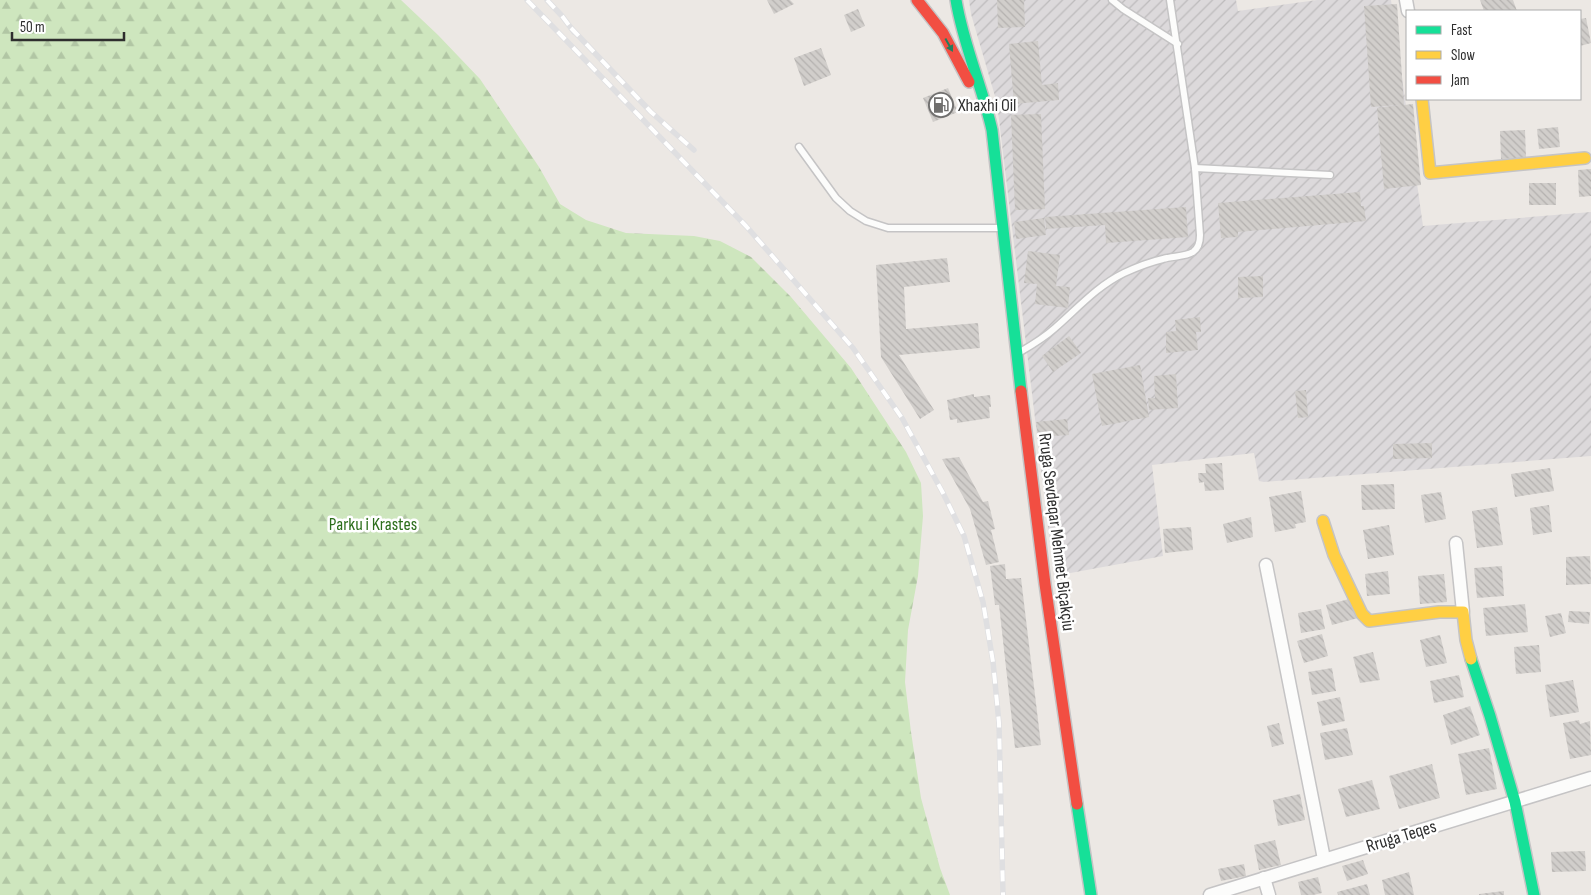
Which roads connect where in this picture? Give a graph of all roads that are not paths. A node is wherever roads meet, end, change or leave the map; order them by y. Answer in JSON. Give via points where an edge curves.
{"nodes":[{"id":1,"x":917,"y":0,"type":"edge"},
{"id":2,"x":956,"y":0,"type":"edge"},
{"id":3,"x":1112,"y":0,"type":"edge"},
{"id":4,"x":1170,"y":0,"type":"edge"},
{"id":5,"x":944,"y":6,"type":"dead end"},
{"id":6,"x":1178,"y":44,"type":"junction"},
{"id":7,"x":970,"y":54,"type":"junction"},
{"id":8,"x":1422,"y":100,"type":"edge"},
{"id":9,"x":799,"y":147,"type":"dead end"},
{"id":10,"x":1585,"y":158,"type":"dead end"},
{"id":11,"x":1195,"y":168,"type":"junction"},
{"id":12,"x":996,"y":173,"type":"junction"},
{"id":13,"x":1330,"y":175,"type":"dead end"},
{"id":14,"x":1002,"y":228,"type":"junction"},
{"id":15,"x":1016,"y":354,"type":"junction"},
{"id":16,"x":1323,"y":521,"type":"dead end"},
{"id":17,"x":1456,"y":543,"type":"dead end"},
{"id":18,"x":1266,"y":565,"type":"dead end"},
{"id":19,"x":1463,"y":612,"type":"junction"},
{"id":20,"x":1591,"y":778,"type":"edge"},
{"id":21,"x":1515,"y":802,"type":"junction"},
{"id":22,"x":1324,"y":859,"type":"junction"},
{"id":23,"x":1264,"y":878,"type":"junction"},
{"id":24,"x":1091,"y":895,"type":"edge"},
{"id":25,"x":1210,"y":895,"type":"edge"},
{"id":26,"x":1269,"y":895,"type":"edge"},
{"id":27,"x":1534,"y":895,"type":"edge"}],
"edges":[{"from":1,"to":12,"type":"main road","one_way":true,"via":[[942,33],[968,80]]},
{"from":2,"to":7,"type":"main road"},
{"from":3,"to":6,"type":"lane"},
{"from":4,"to":6,"type":"lane"},
{"from":5,"to":7,"type":"main road"},
{"from":6,"to":11,"type":"lane"},
{"from":7,"to":12,"type":"main road","via":[[992,130]]},
{"from":8,"to":10,"type":"main road","via":[[1430,173]]},
{"from":9,"to":14,"type":"lane","via":[[836,198],[866,221],[888,228]]},
{"from":11,"to":13,"type":"lane"},
{"from":11,"to":15,"type":"lane","via":[[1200,235],[1196,250],[1117,276],[1098,288],[1035,344]]},
{"from":12,"to":14,"type":"main road","name":"Rruga Sevdeqar Mehmet Biçakçiu"},
{"from":14,"to":15,"type":"main road","name":"Rruga Sevdeqar Mehmet Biçakçiu"},
{"from":15,"to":24,"type":"main road","name":"Rruga Sevdeqar Mehmet Biçakçiu","via":[[1045,584]]},
{"from":16,"to":19,"type":"main road","via":[[1334,555],[1362,614],[1369,621]]},
{"from":17,"to":19,"type":"street"},
{"from":18,"to":22,"type":"street"},
{"from":19,"to":21,"type":"main road","via":[[1473,668]]},
{"from":20,"to":21,"type":"street","name":"Rruga Teqes"},
{"from":21,"to":22,"type":"street","name":"Rruga Teqes"},
{"from":21,"to":27,"type":"main road"},
{"from":22,"to":23,"type":"street","name":"Rruga Teqes"},
{"from":23,"to":25,"type":"street","name":"Rruga Teqes"},
{"from":23,"to":26,"type":"street"}]}
